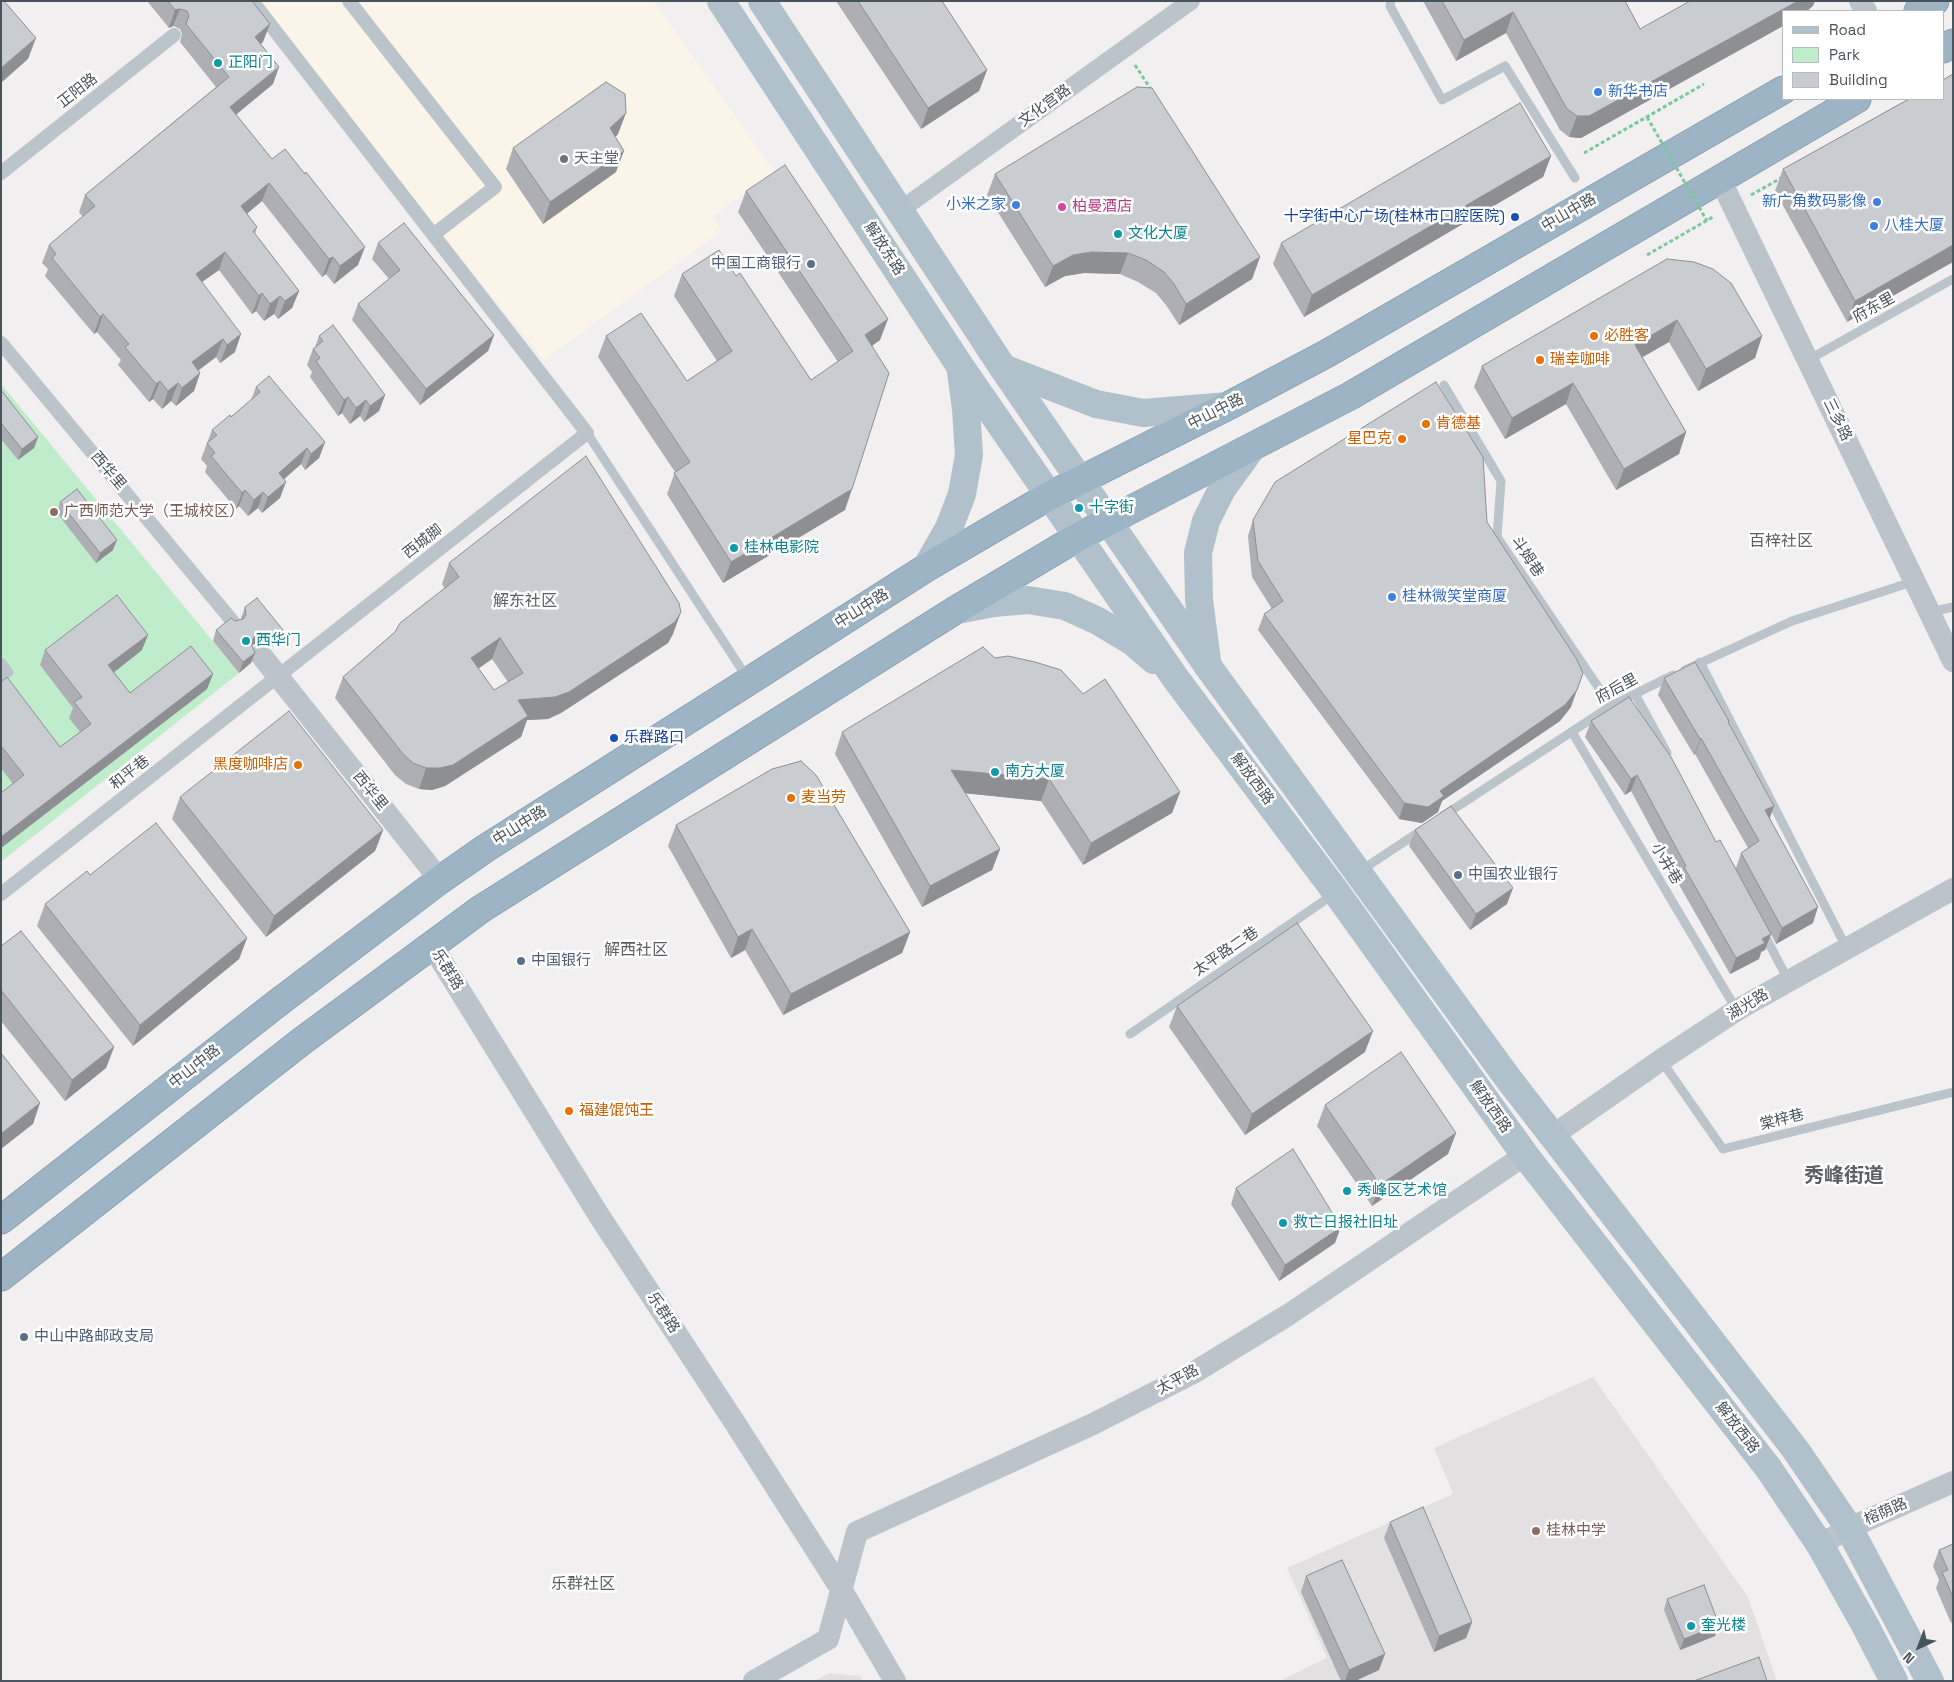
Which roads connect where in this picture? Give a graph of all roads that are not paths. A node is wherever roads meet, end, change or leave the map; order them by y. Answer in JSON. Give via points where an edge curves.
{"nodes":[{"id":1,"x":252,"y":1,"type":"edge"},
{"id":2,"x":349,"y":1,"type":"edge"},
{"id":3,"x":721,"y":1,"type":"edge"},
{"id":4,"x":762,"y":1,"type":"edge"},
{"id":5,"x":1191,"y":1,"type":"edge"},
{"id":6,"x":1390,"y":1,"type":"edge"},
{"id":7,"x":1934,"y":1,"type":"edge"},
{"id":8,"x":1920,"y":10,"type":"edge"},
{"id":9,"x":174,"y":35,"type":"dead end"},
{"id":10,"x":1782,"y":91,"type":"edge"},
{"id":11,"x":1855,"y":100,"type":"edge"},
{"id":12,"x":1,"y":172,"type":"edge"},
{"id":13,"x":1575,"y":178,"type":"dead end"},
{"id":14,"x":1720,"y":179,"type":"junction"},
{"id":15,"x":900,"y":211,"type":"junction"},
{"id":16,"x":434,"y":235,"type":"junction"},
{"id":17,"x":1953,"y":279,"type":"edge"},
{"id":18,"x":1,"y":343,"type":"edge"},
{"id":19,"x":1808,"y":360,"type":"junction"},
{"id":20,"x":960,"y":366,"type":"junction"},
{"id":21,"x":1003,"y":368,"type":"junction"},
{"id":22,"x":1444,"y":385,"type":"dead end"},
{"id":23,"x":1228,"y":406,"type":"junction"},
{"id":24,"x":587,"y":433,"type":"junction"},
{"id":25,"x":1251,"y":449,"type":"junction"},
{"id":26,"x":1080,"y":480,"type":"junction"},
{"id":27,"x":1049,"y":496,"type":"junction"},
{"id":28,"x":1108,"y":522,"type":"junction"},
{"id":29,"x":1078,"y":537,"type":"junction"},
{"id":30,"x":926,"y":568,"type":"junction"},
{"id":31,"x":1916,"y":581,"type":"junction"},
{"id":32,"x":1953,"y":607,"type":"edge"},
{"id":33,"x":954,"y":611,"type":"junction"},
{"id":34,"x":1930,"y":612,"type":"junction"},
{"id":35,"x":234,"y":623,"type":"edge"},
{"id":36,"x":261,"y":655,"type":"dead end"},
{"id":37,"x":1953,"y":661,"type":"edge"},
{"id":38,"x":1,"y":662,"type":"edge"},
{"id":39,"x":1700,"y":662,"type":"junction"},
{"id":40,"x":1207,"y":665,"type":"junction"},
{"id":41,"x":278,"y":677,"type":"junction"},
{"id":42,"x":1,"y":678,"type":"edge"},
{"id":43,"x":1176,"y":679,"type":"junction"},
{"id":44,"x":749,"y":680,"type":"junction"},
{"id":45,"x":1635,"y":694,"type":"junction"},
{"id":46,"x":1611,"y":706,"type":"junction"},
{"id":47,"x":1572,"y":732,"type":"junction"},
{"id":48,"x":1672,"y":764,"type":"edge"},
{"id":49,"x":1358,"y":872,"type":"junction"},
{"id":50,"x":440,"y":880,"type":"junction"},
{"id":51,"x":1953,"y":889,"type":"edge"},
{"id":52,"x":1336,"y":892,"type":"junction"},
{"id":53,"x":1,"y":894,"type":"edge"},
{"id":54,"x":1756,"y":920,"type":"edge"},
{"id":55,"x":432,"y":944,"type":"junction"},
{"id":56,"x":1847,"y":949,"type":"junction"},
{"id":57,"x":1789,"y":981,"type":"junction"},
{"id":58,"x":1737,"y":1010,"type":"junction"},
{"id":59,"x":1130,"y":1034,"type":"dead end"},
{"id":60,"x":1660,"y":1060,"type":"junction"},
{"id":61,"x":1953,"y":1092,"type":"edge"},
{"id":62,"x":1552,"y":1136,"type":"junction"},
{"id":63,"x":1525,"y":1155,"type":"junction"},
{"id":64,"x":1,"y":1220,"type":"edge"},
{"id":65,"x":1,"y":1277,"type":"edge"},
{"id":66,"x":1953,"y":1482,"type":"edge"},
{"id":67,"x":1849,"y":1528,"type":"junction"},
{"id":68,"x":1820,"y":1545,"type":"junction"},
{"id":69,"x":841,"y":1589,"type":"junction"},
{"id":70,"x":754,"y":1681,"type":"edge"},
{"id":71,"x":895,"y":1681,"type":"edge"},
{"id":72,"x":1894,"y":1681,"type":"edge"},
{"id":73,"x":1930,"y":1681,"type":"edge"}],
"edges":[{"from":1,"to":16,"type":"street"},
{"from":2,"to":16,"type":"street","via":[[495,187]]},
{"from":3,"to":20,"type":"main road","name":"解放东路"},
{"from":4,"to":15,"type":"main road"},
{"from":5,"to":15,"type":"street","name":"文化宫路"},
{"from":6,"to":13,"type":"lane","via":[[1442,100],[1505,66]]},
{"from":7,"to":8,"type":"highway"},
{"from":9,"to":12,"type":"street","name":"正阳路"},
{"from":10,"to":23,"type":"highway","name":"中山中路","via":[[1326,354]]},
{"from":11,"to":14,"type":"highway"},
{"from":14,"to":19,"type":"street","name":"三多路"},
{"from":14,"to":25,"type":"highway","via":[[1350,396]]},
{"from":15,"to":21,"type":"main road"},
{"from":16,"to":24,"type":"street"},
{"from":17,"to":19,"type":"lane","name":"府东里"},
{"from":18,"to":35,"type":"street","name":"西华里"},
{"from":19,"to":31,"type":"street","name":"三多路"},
{"from":20,"to":27,"type":"main road","name":"解放东路"},
{"from":20,"to":30,"type":"main road","via":[[969,455],[962,494]]},
{"from":21,"to":23,"type":"main road","via":[[1096,404],[1143,413]]},
{"from":21,"to":26,"type":"main road","name":"解放西路"},
{"from":22,"to":46,"type":"lane","name":"斗姆巷","via":[[1501,480],[1497,537]]},
{"from":23,"to":26,"type":"highway","name":"中山中路"},
{"from":24,"to":41,"type":"street","name":"西城脚"},
{"from":24,"to":44,"type":"lane"},
{"from":25,"to":28,"type":"highway"},
{"from":25,"to":40,"type":"main road","via":[[1222,489],[1206,521],[1198,553],[1199,600]]},
{"from":26,"to":27,"type":"highway","name":"中山中路"},
{"from":26,"to":28,"type":"main road","name":"解放西路"},
{"from":27,"to":29,"type":"main road","name":"解放东路"},
{"from":27,"to":30,"type":"highway","name":"中山中路"},
{"from":28,"to":29,"type":"highway"},
{"from":28,"to":40,"type":"main road","name":"解放西路"},
{"from":29,"to":33,"type":"highway"},
{"from":29,"to":43,"type":"main road","name":"解放西路"},
{"from":30,"to":44,"type":"highway","name":"中山中路"},
{"from":31,"to":34,"type":"street","name":"三多路"},
{"from":31,"to":39,"type":"lane","name":"府后里","via":[[1792,620]]},
{"from":32,"to":34,"type":"lane"},
{"from":33,"to":43,"type":"main road","via":[[1028,600],[1065,606],[1133,642]]},
{"from":33,"to":55,"type":"highway","via":[[481,909]]},
{"from":34,"to":37,"type":"street","name":"三多路"},
{"from":36,"to":41,"type":"street","name":"西华里"},
{"from":38,"to":42,"type":"lane","via":[[9,672]]},
{"from":39,"to":45,"type":"lane","name":"府后里"},
{"from":39,"to":56,"type":"lane"},
{"from":40,"to":49,"type":"main road","name":"解放西路"},
{"from":41,"to":50,"type":"street","name":"西华里"},
{"from":41,"to":53,"type":"street","name":"和平巷"},
{"from":43,"to":52,"type":"main road","name":"解放西路"},
{"from":44,"to":50,"type":"highway","name":"中山中路"},
{"from":45,"to":46,"type":"lane","name":"府后里"},
{"from":45,"to":48,"type":"lane"},
{"from":46,"to":47,"type":"lane","name":"府后里"},
{"from":47,"to":49,"type":"lane","name":"府后里"},
{"from":47,"to":58,"type":"lane","name":"小井巷"},
{"from":49,"to":62,"type":"main road","name":"解放西路"},
{"from":50,"to":64,"type":"highway","name":"中山中路"},
{"from":51,"to":56,"type":"street","name":"湖光路"},
{"from":52,"to":59,"type":"lane","name":"太平路二巷"},
{"from":52,"to":63,"type":"main road","name":"解放西路"},
{"from":54,"to":57,"type":"lane"},
{"from":55,"to":65,"type":"highway","via":[[302,1040]]},
{"from":55,"to":69,"type":"street","name":"乐群路","via":[[600,1217]]},
{"from":56,"to":57,"type":"street","name":"湖光路"},
{"from":57,"to":58,"type":"street","name":"湖光路"},
{"from":58,"to":60,"type":"street","name":"湖光路"},
{"from":60,"to":61,"type":"lane","name":"棠梓巷","via":[[1723,1149]]},
{"from":60,"to":62,"type":"street","name":"湖光路"},
{"from":62,"to":67,"type":"main road","name":"解放西路","via":[[1795,1449]]},
{"from":63,"to":68,"type":"main road","name":"解放西路","via":[[1768,1469]]},
{"from":63,"to":69,"type":"street","name":"太平路","via":[[1297,1310],[1193,1373],[1093,1424],[857,1532]]},
{"from":66,"to":67,"type":"street","name":"榕荫路"},
{"from":67,"to":68,"type":"street","name":"榕荫路"},
{"from":67,"to":73,"type":"main road","name":"解放西路"},
{"from":68,"to":72,"type":"main road","name":"解放西路"},
{"from":69,"to":70,"type":"street","name":"太平路","via":[[828,1639]]},
{"from":69,"to":71,"type":"street","name":"乐群路"}]}
